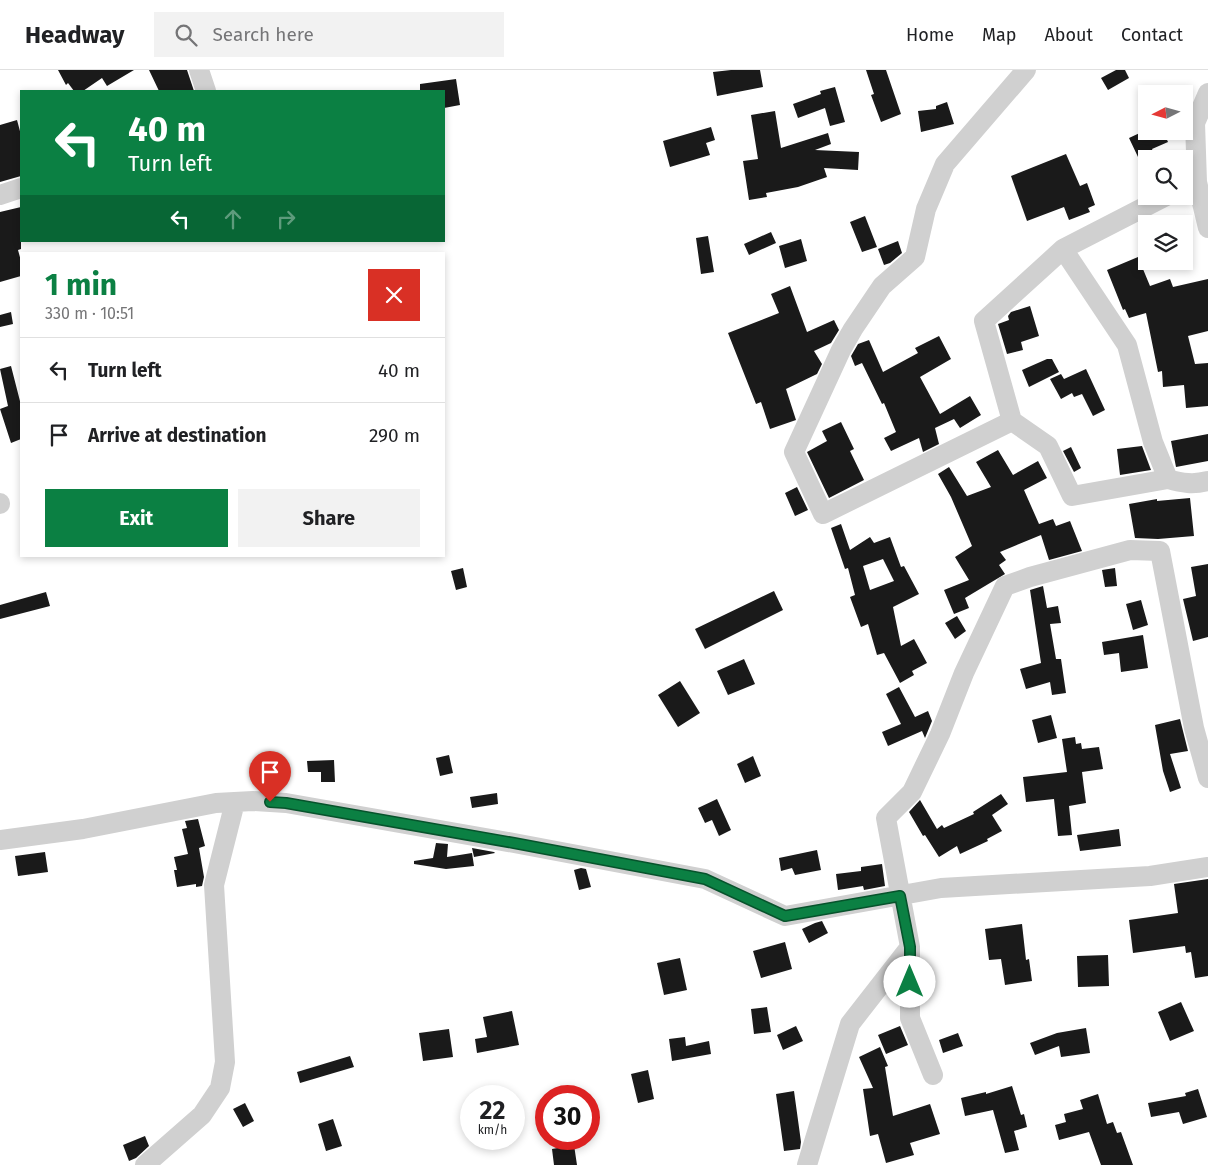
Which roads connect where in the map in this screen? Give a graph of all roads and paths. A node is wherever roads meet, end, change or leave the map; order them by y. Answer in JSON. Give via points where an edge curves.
{"nodes":[{"id":1,"x":199,"y":70,"type":"edge"},
{"id":2,"x":1026,"y":70,"type":"edge"},
{"id":3,"x":206,"y":90,"type":"edge"},
{"id":4,"x":1208,"y":93,"type":"edge"},
{"id":5,"x":1193,"y":150,"type":"edge"},
{"id":6,"x":20,"y":188,"type":"edge"},
{"id":7,"x":1193,"y":192,"type":"edge"},
{"id":8,"x":0,"y":195,"type":"edge"},
{"id":9,"x":1149,"y":205,"type":"edge"},
{"id":10,"x":1208,"y":228,"type":"edge"},
{"id":11,"x":1063,"y":249,"type":"junction"},
{"id":12,"x":1012,"y":421,"type":"junction"},
{"id":13,"x":1168,"y":479,"type":"junction"},
{"id":14,"x":1208,"y":481,"type":"edge"},
{"id":15,"x":1208,"y":778,"type":"edge"},
{"id":16,"x":235,"y":802,"type":"junction"},
{"id":17,"x":0,"y":840,"type":"edge"},
{"id":18,"x":1208,"y":867,"type":"edge"},
{"id":19,"x":900,"y":896,"type":"junction"},
{"id":20,"x":910,"y":947,"type":"junction"},
{"id":21,"x":933,"y":1075,"type":"dead end"},
{"id":22,"x":144,"y":1165,"type":"edge"},
{"id":23,"x":807,"y":1165,"type":"edge"}],
"edges":[{"from":1,"to":3,"type":"street"},
{"from":2,"to":12,"type":"street","via":[[945,164],[926,208],[915,257],[882,286],[853,329],[794,452],[823,514]]},
{"from":4,"to":5,"type":"street","via":[[1195,123]]},
{"from":6,"to":8,"type":"street"},
{"from":7,"to":10,"type":"street"},
{"from":9,"to":11,"type":"street"},
{"from":11,"to":12,"type":"street","via":[[984,321]]},
{"from":11,"to":13,"type":"street","via":[[1127,345],[1153,442]]},
{"from":12,"to":13,"type":"street","via":[[1048,446],[1072,496]]},
{"from":13,"to":14,"type":"street","via":[[1196,484]]},
{"from":15,"to":19,"type":"street","via":[[1194,728],[1160,551],[1130,550],[1005,586],[912,792],[886,818]]},
{"from":16,"to":17,"type":"street"},
{"from":16,"to":19,"type":"street","via":[[286,803],[705,879],[785,916]]},
{"from":16,"to":22,"type":"street","via":[[214,885],[225,1062],[220,1088],[202,1115]]},
{"from":18,"to":19,"type":"street","via":[[1150,876],[941,888]]},
{"from":19,"to":20,"type":"street"},
{"from":20,"to":21,"type":"street","via":[[910,1018]]},
{"from":20,"to":23,"type":"street","via":[[850,1024]]}]}
